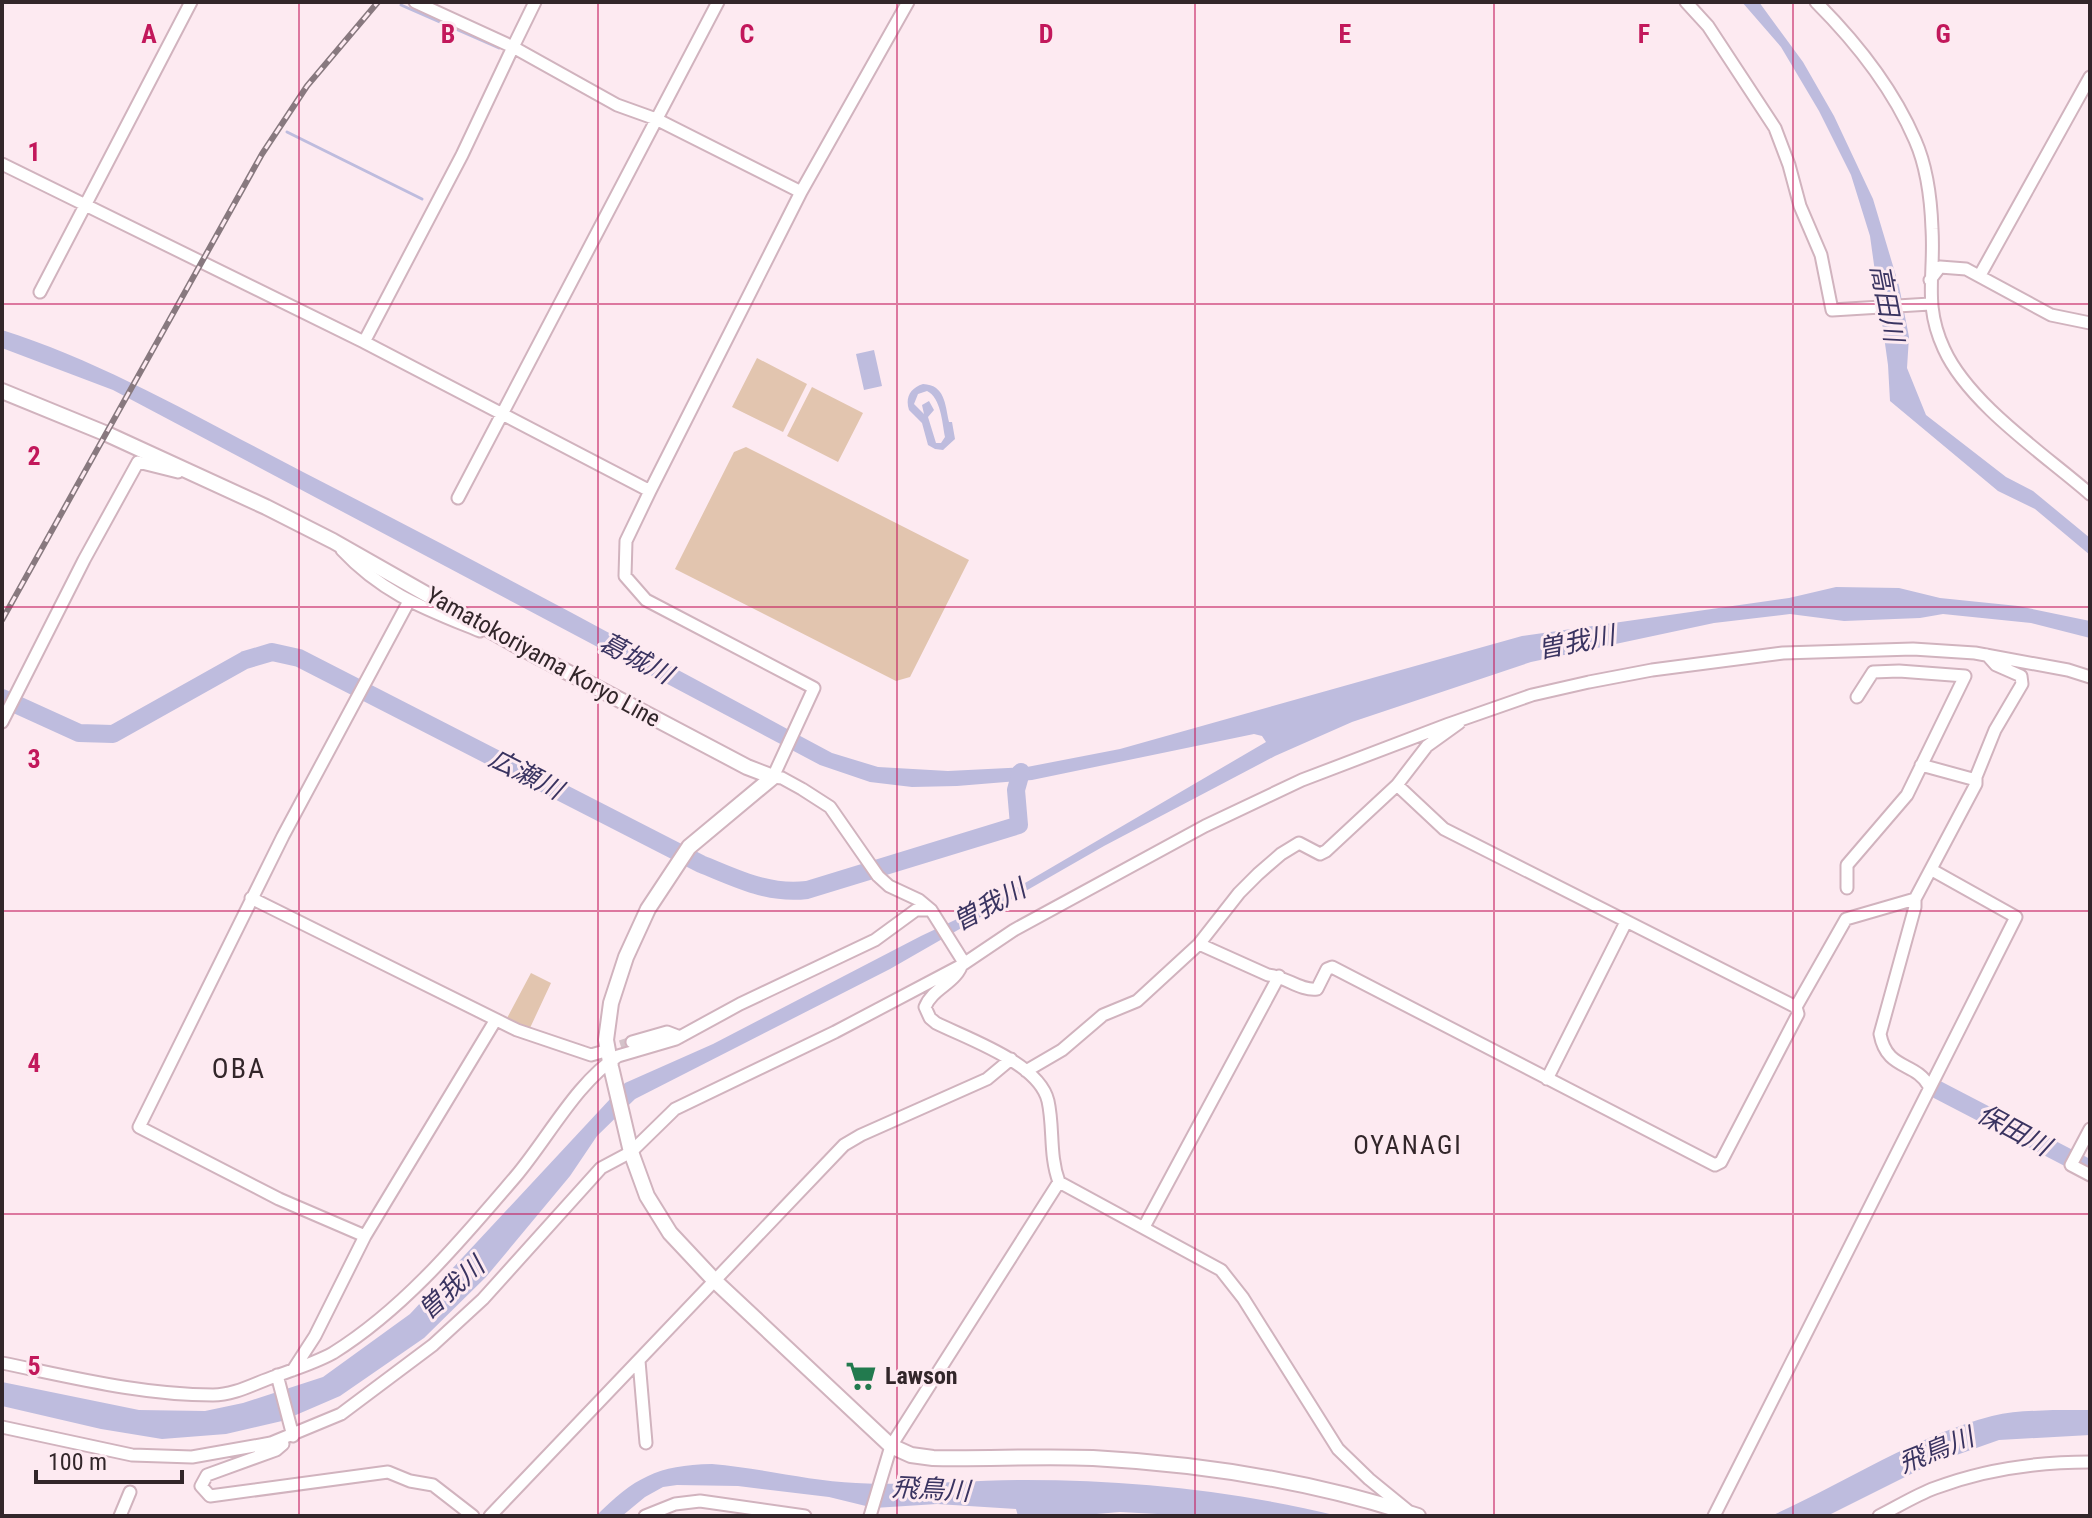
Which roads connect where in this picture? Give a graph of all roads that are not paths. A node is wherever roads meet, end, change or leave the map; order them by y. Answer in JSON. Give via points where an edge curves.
{"nodes":[{"id":1,"x":191,"y":2,"type":"edge"},
{"id":2,"x":415,"y":2,"type":"edge"},
{"id":3,"x":535,"y":2,"type":"edge"},
{"id":4,"x":718,"y":2,"type":"edge"},
{"id":5,"x":908,"y":2,"type":"edge"},
{"id":6,"x":1686,"y":2,"type":"edge"},
{"id":7,"x":1816,"y":2,"type":"edge"},
{"id":8,"x":513,"y":47,"type":"junction"},
{"id":9,"x":2090,"y":77,"type":"edge"},
{"id":10,"x":656,"y":119,"type":"junction"},
{"id":11,"x":2,"y":164,"type":"edge"},
{"id":12,"x":801,"y":192,"type":"junction"},
{"id":13,"x":84,"y":205,"type":"junction"},
{"id":14,"x":1980,"y":275,"type":"junction"},
{"id":15,"x":1930,"y":281,"type":"junction"},
{"id":16,"x":40,"y":292,"type":"dead end"},
{"id":17,"x":1927,"y":305,"type":"junction"},
{"id":18,"x":2090,"y":323,"type":"edge"},
{"id":19,"x":364,"y":342,"type":"junction"},
{"id":20,"x":2,"y":391,"type":"edge"},
{"id":21,"x":502,"y":415,"type":"junction"},
{"id":22,"x":203,"y":478,"type":"junction"},
{"id":23,"x":650,"y":491,"type":"junction"},
{"id":24,"x":2090,"y":494,"type":"edge"},
{"id":25,"x":458,"y":498,"type":"dead end"},
{"id":26,"x":333,"y":541,"type":"junction"},
{"id":27,"x":409,"y":601,"type":"junction"},
{"id":28,"x":514,"y":644,"type":"junction"},
{"id":29,"x":1987,"y":655,"type":"junction"},
{"id":30,"x":2090,"y":677,"type":"edge"},
{"id":31,"x":1857,"y":697,"type":"dead end"},
{"id":32,"x":4,"y":718,"type":"edge"},
{"id":33,"x":1462,"y":720,"type":"junction"},
{"id":34,"x":1921,"y":765,"type":"junction"},
{"id":35,"x":775,"y":771,"type":"junction"},
{"id":36,"x":1976,"y":780,"type":"junction"},
{"id":37,"x":1397,"y":785,"type":"junction"},
{"id":38,"x":1932,"y":870,"type":"junction"},
{"id":39,"x":1847,"y":888,"type":"dead end"},
{"id":40,"x":251,"y":898,"type":"junction"},
{"id":41,"x":1915,"y":899,"type":"junction"},
{"id":42,"x":931,"y":910,"type":"junction"},
{"id":43,"x":1626,"y":922,"type":"junction"},
{"id":44,"x":1199,"y":944,"type":"junction"},
{"id":45,"x":962,"y":963,"type":"junction"},
{"id":46,"x":1279,"y":976,"type":"junction"},
{"id":47,"x":1796,"y":1007,"type":"junction"},
{"id":48,"x":495,"y":1021,"type":"junction"},
{"id":49,"x":680,"y":1037,"type":"junction"},
{"id":50,"x":632,"y":1042,"type":"tunnel mouth"},
{"id":51,"x":1011,"y":1059,"type":"junction"},
{"id":52,"x":609,"y":1060,"type":"junction"},
{"id":53,"x":1026,"y":1071,"type":"junction"},
{"id":54,"x":1547,"y":1079,"type":"junction"},
{"id":55,"x":1929,"y":1086,"type":"junction"},
{"id":56,"x":2090,"y":1129,"type":"edge"},
{"id":57,"x":629,"y":1146,"type":"junction"},
{"id":58,"x":2090,"y":1175,"type":"edge"},
{"id":59,"x":1059,"y":1182,"type":"junction"},
{"id":60,"x":1144,"y":1227,"type":"junction"},
{"id":61,"x":365,"y":1236,"type":"junction"},
{"id":62,"x":715,"y":1281,"type":"junction"},
{"id":63,"x":639,"y":1361,"type":"junction"},
{"id":64,"x":2,"y":1363,"type":"edge"},
{"id":65,"x":293,"y":1371,"type":"junction"},
{"id":66,"x":278,"y":1379,"type":"junction"},
{"id":67,"x":2,"y":1427,"type":"edge"},
{"id":68,"x":293,"y":1432,"type":"junction"},
{"id":69,"x":646,"y":1443,"type":"dead end"},
{"id":70,"x":891,"y":1446,"type":"junction"},
{"id":71,"x":2090,"y":1462,"type":"edge"},
{"id":72,"x":1369,"y":1479,"type":"junction"},
{"id":73,"x":130,"y":1492,"type":"dead end"},
{"id":74,"x":1360,"y":1498,"type":"junction"},
{"id":75,"x":870,"y":1515,"type":"edge"},
{"id":76,"x":1416,"y":1515,"type":"edge"},
{"id":77,"x":120,"y":1516,"type":"edge"},
{"id":78,"x":473,"y":1516,"type":"edge"},
{"id":79,"x":490,"y":1516,"type":"edge"},
{"id":80,"x":645,"y":1516,"type":"edge"},
{"id":81,"x":805,"y":1516,"type":"edge"},
{"id":82,"x":1714,"y":1516,"type":"edge"},
{"id":83,"x":1879,"y":1516,"type":"edge"}],
"edges":[{"from":1,"to":13,"type":"street"},
{"from":2,"to":8,"type":"street"},
{"from":3,"to":8,"type":"street"},
{"from":4,"to":10,"type":"street"},
{"from":5,"to":12,"type":"street"},
{"from":6,"to":17,"type":"street","via":[[1708,26],[1775,128],[1821,255],[1832,310]]},
{"from":7,"to":15,"type":"street","via":[[1881,79],[1916,141],[1930,198]]},
{"from":8,"to":10,"type":"street","via":[[617,105]]},
{"from":8,"to":19,"type":"street"},
{"from":9,"to":14,"type":"street"},
{"from":10,"to":12,"type":"street"},
{"from":10,"to":21,"type":"street"},
{"from":11,"to":13,"type":"street"},
{"from":12,"to":23,"type":"street"},
{"from":13,"to":16,"type":"street"},
{"from":13,"to":19,"type":"street"},
{"from":14,"to":15,"type":"street","via":[[1940,267]]},
{"from":14,"to":18,"type":"street","via":[[2051,315]]},
{"from":15,"to":17,"type":"street"},
{"from":17,"to":24,"type":"street","via":[[1963,380]]},
{"from":19,"to":21,"type":"street"},
{"from":20,"to":22,"type":"main road","name":"Yamatokoriyama Koryo Line"},
{"from":21,"to":23,"type":"street"},
{"from":21,"to":25,"type":"street"},
{"from":22,"to":26,"type":"main road","name":"Yamatokoriyama Koryo Line"},
{"from":22,"to":32,"type":"street","via":[[138,462]]},
{"from":23,"to":35,"type":"street","via":[[626,541],[625,576],[646,600],[814,688]]},
{"from":26,"to":27,"type":"street","via":[[363,572]]},
{"from":26,"to":28,"type":"main road","name":"Yamatokoriyama Koryo Line"},
{"from":27,"to":28,"type":"street"},
{"from":27,"to":40,"type":"street"},
{"from":28,"to":35,"type":"main road","name":"Yamatokoriyama Koryo Line","via":[[747,767]]},
{"from":29,"to":30,"type":"street"},
{"from":29,"to":33,"type":"street","via":[[1853,649],[1770,655],[1589,682]]},
{"from":29,"to":36,"type":"street","via":[[2021,676],[2022,684],[1995,730]]},
{"from":31,"to":34,"type":"street","via":[[1873,672],[1965,676]]},
{"from":33,"to":37,"type":"street","via":[[1427,746]]},
{"from":33,"to":45,"type":"street","via":[[1302,780],[1205,826]]},
{"from":34,"to":36,"type":"street"},
{"from":34,"to":39,"type":"street","via":[[1897,809],[1851,858]]},
{"from":35,"to":42,"type":"street","via":[[830,807],[889,886]]},
{"from":35,"to":52,"type":"main road","via":[[689,847],[648,909],[611,1003]]},
{"from":36,"to":38,"type":"street"},
{"from":37,"to":43,"type":"street","via":[[1444,829]]},
{"from":37,"to":44,"type":"street","via":[[1326,851],[1320,854],[1299,843],[1281,854],[1239,893]]},
{"from":38,"to":41,"type":"street"},
{"from":38,"to":55,"type":"street","via":[[2016,917]]},
{"from":40,"to":48,"type":"street"},
{"from":40,"to":61,"type":"street","via":[[139,1127],[279,1199]]},
{"from":41,"to":47,"type":"street","via":[[1846,919]]},
{"from":41,"to":55,"type":"street","via":[[1880,1034],[1890,1057]]},
{"from":42,"to":45,"type":"street"},
{"from":42,"to":49,"type":"street","via":[[916,910],[875,940]]},
{"from":43,"to":47,"type":"street"},
{"from":43,"to":54,"type":"street"},
{"from":44,"to":46,"type":"street"},
{"from":44,"to":53,"type":"street","via":[[1137,1001],[1103,1015],[1062,1050]]},
{"from":45,"to":51,"type":"street","via":[[956,978],[929,998],[925,1007],[930,1018]]},
{"from":45,"to":57,"type":"street","via":[[675,1109]]},
{"from":46,"to":54,"type":"street","via":[[1317,989],[1332,967]]},
{"from":46,"to":60,"type":"street"},
{"from":47,"to":54,"type":"street","via":[[1798,1014],[1715,1165]]},
{"from":48,"to":52,"type":"street"},
{"from":48,"to":61,"type":"street"},
{"from":49,"to":50,"type":"street","via":[[667,1032]]},
{"from":49,"to":52,"type":"street"},
{"from":51,"to":53,"type":"street"},
{"from":51,"to":62,"type":"street","via":[[987,1079],[844,1145]]},
{"from":52,"to":57,"type":"main road"},
{"from":52,"to":65,"type":"street","via":[[527,1164],[409,1294],[362,1333]]},
{"from":53,"to":59,"type":"street","via":[[1047,1098]]},
{"from":55,"to":82,"type":"street"},
{"from":56,"to":58,"type":"street","via":[[2071,1165]]},
{"from":57,"to":62,"type":"main road","via":[[647,1196],[670,1233]]},
{"from":57,"to":68,"type":"street","via":[[601,1168],[483,1299],[433,1345],[341,1414]]},
{"from":59,"to":60,"type":"street"},
{"from":59,"to":70,"type":"street"},
{"from":60,"to":72,"type":"street","via":[[1221,1270],[1338,1449]]},
{"from":61,"to":65,"type":"street"},
{"from":62,"to":63,"type":"street"},
{"from":62,"to":70,"type":"main road"},
{"from":63,"to":69,"type":"street"},
{"from":63,"to":79,"type":"street"},
{"from":64,"to":66,"type":"street","via":[[139,1389],[214,1395]]},
{"from":65,"to":66,"type":"street"},
{"from":66,"to":68,"type":"street"},
{"from":67,"to":68,"type":"street","via":[[132,1455],[192,1457],[271,1443]]},
{"from":68,"to":78,"type":"street","via":[[276,1450],[207,1475],[202,1489],[210,1496],[388,1472],[433,1485]]},
{"from":70,"to":74,"type":"main road","via":[[933,1458],[1150,1462],[1255,1475]]},
{"from":70,"to":75,"type":"street"},
{"from":71,"to":83,"type":"street","via":[[1992,1470],[1934,1488]]},
{"from":72,"to":74,"type":"street"},
{"from":72,"to":76,"type":"street"},
{"from":73,"to":77,"type":"street"},
{"from":74,"to":76,"type":"main road"},
{"from":80,"to":81,"type":"street","via":[[700,1501]]}]}
